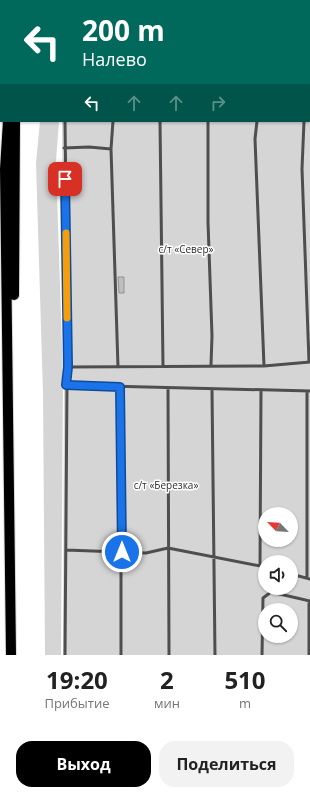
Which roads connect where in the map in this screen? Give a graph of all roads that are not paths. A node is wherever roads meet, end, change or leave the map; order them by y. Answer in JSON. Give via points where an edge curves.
{"nodes":[{"id":1,"x":8,"y":122,"type":"edge"},
{"id":2,"x":15,"y":122,"type":"edge"},
{"id":3,"x":65,"y":122,"type":"edge"},
{"id":4,"x":113,"y":122,"type":"edge"},
{"id":5,"x":160,"y":122,"type":"edge"},
{"id":6,"x":208,"y":122,"type":"edge"},
{"id":7,"x":258,"y":122,"type":"edge"},
{"id":8,"x":304,"y":122,"type":"edge"},
{"id":9,"x":64,"y":148,"type":"junction"},
{"id":10,"x":111,"y":150,"type":"junction"},
{"id":11,"x":309,"y":362,"type":"edge"},
{"id":12,"x":211,"y":365,"type":"junction"},
{"id":13,"x":163,"y":366,"type":"junction"},
{"id":14,"x":264,"y":366,"type":"junction"},
{"id":15,"x":68,"y":367,"type":"junction"},
{"id":16,"x":118,"y":367,"type":"junction"},
{"id":17,"x":66,"y":385,"type":"junction"},
{"id":18,"x":120,"y":387,"type":"junction"},
{"id":19,"x":168,"y":388,"type":"junction"},
{"id":20,"x":212,"y":390,"type":"junction"},
{"id":21,"x":261,"y":391,"type":"junction"},
{"id":22,"x":308,"y":391,"type":"edge"},
{"id":23,"x":168,"y":548,"type":"junction"},
{"id":24,"x":66,"y":550,"type":"junction"},
{"id":25,"x":122,"y":552,"type":"junction"},
{"id":26,"x":260,"y":555,"type":"edge"},
{"id":27,"x":214,"y":557,"type":"junction"},
{"id":28,"x":258,"y":566,"type":"edge"},
{"id":29,"x":298,"y":576,"type":"edge"},
{"id":30,"x":309,"y":578,"type":"edge"},
{"id":31,"x":310,"y":601,"type":"edge"},
{"id":32,"x":11,"y":655,"type":"edge"},
{"id":33,"x":16,"y":655,"type":"edge"},
{"id":34,"x":65,"y":655,"type":"edge"},
{"id":35,"x":121,"y":655,"type":"edge"},
{"id":36,"x":168,"y":655,"type":"edge"},
{"id":37,"x":215,"y":655,"type":"edge"},
{"id":38,"x":262,"y":655,"type":"edge"},
{"id":39,"x":309,"y":655,"type":"edge"}],
"edges":[{"from":1,"to":32,"type":"highway","via":[[5,169]]},
{"from":2,"to":33,"type":"highway","via":[[13,317]]},
{"from":3,"to":9,"type":"lane"},
{"from":4,"to":10,"type":"lane"},
{"from":5,"to":13,"type":"lane"},
{"from":6,"to":12,"type":"lane"},
{"from":7,"to":14,"type":"lane","via":[[256,147]]},
{"from":8,"to":11,"type":"lane","via":[[302,169]]},
{"from":9,"to":10,"type":"lane","via":[[89,147]]},
{"from":9,"to":15,"type":"lane"},
{"from":10,"to":16,"type":"lane"},
{"from":11,"to":14,"type":"lane"},
{"from":12,"to":13,"type":"lane"},
{"from":12,"to":14,"type":"lane"},
{"from":13,"to":16,"type":"lane"},
{"from":15,"to":16,"type":"lane"},
{"from":15,"to":17,"type":"lane"},
{"from":17,"to":18,"type":"lane"},
{"from":17,"to":24,"type":"lane"},
{"from":18,"to":19,"type":"lane"},
{"from":18,"to":25,"type":"lane"},
{"from":19,"to":20,"type":"lane"},
{"from":19,"to":23,"type":"lane"},
{"from":20,"to":21,"type":"lane"},
{"from":20,"to":27,"type":"lane"},
{"from":21,"to":22,"type":"lane"},
{"from":21,"to":26,"type":"lane"},
{"from":22,"to":30,"type":"lane"},
{"from":23,"to":25,"type":"lane","via":[[146,553]]},
{"from":23,"to":27,"type":"lane"},
{"from":23,"to":36,"type":"lane"},
{"from":24,"to":25,"type":"lane"},
{"from":24,"to":34,"type":"lane"},
{"from":25,"to":35,"type":"lane"},
{"from":27,"to":28,"type":"lane"},
{"from":27,"to":37,"type":"lane"},
{"from":29,"to":30,"type":"lane"},
{"from":31,"to":38,"type":"lane","via":[[271,592],[264,598]]},
{"from":31,"to":39,"type":"lane"}]}
